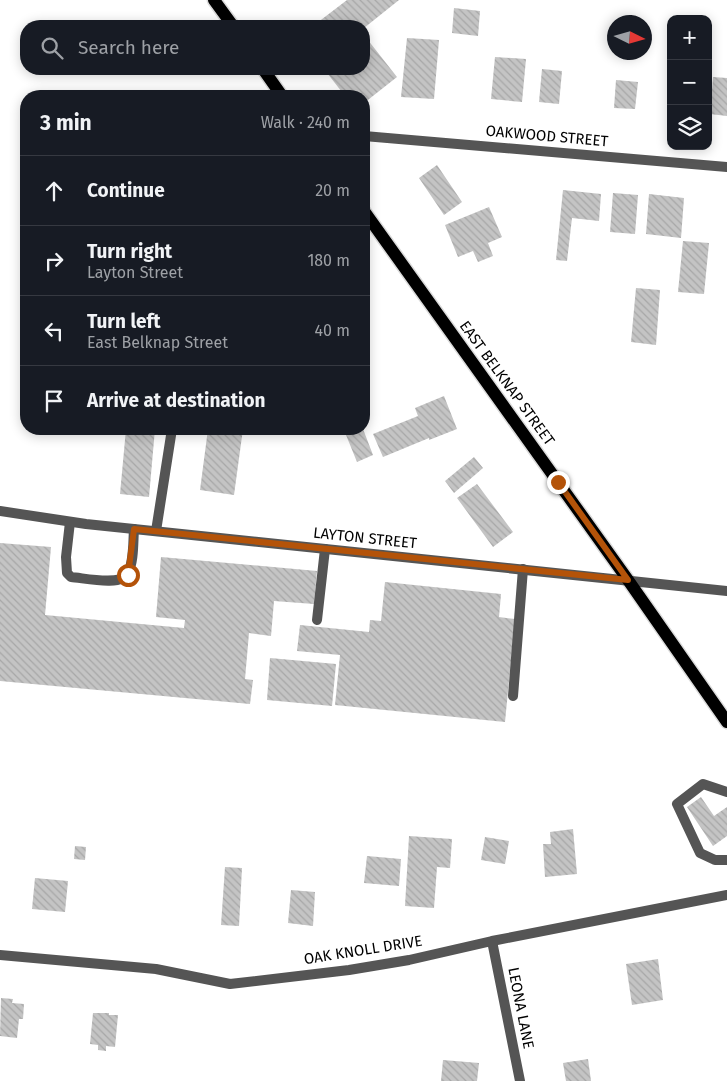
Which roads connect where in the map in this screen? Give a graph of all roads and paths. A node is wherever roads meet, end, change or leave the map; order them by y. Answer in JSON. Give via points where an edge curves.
{"nodes":[{"id":1,"x":214,"y":0,"type":"edge"},
{"id":2,"x":229,"y":20,"type":"edge"},
{"id":3,"x":267,"y":75,"type":"edge"},
{"id":4,"x":278,"y":90,"type":"edge"},
{"id":5,"x":370,"y":136,"type":"edge"},
{"id":6,"x":727,"y":166,"type":"edge"},
{"id":7,"x":370,"y":219,"type":"edge"},
{"id":8,"x":171,"y":435,"type":"edge"},
{"id":9,"x":0,"y":511,"type":"edge"},
{"id":10,"x":70,"y":522,"type":"junction"},
{"id":11,"x":134,"y":529,"type":"junction"},
{"id":12,"x":156,"y":532,"type":"junction"},
{"id":13,"x":325,"y":549,"type":"junction"},
{"id":14,"x":523,"y":569,"type":"junction"},
{"id":15,"x":628,"y":580,"type":"junction"},
{"id":16,"x":727,"y":591,"type":"edge"},
{"id":17,"x":317,"y":620,"type":"dead end"},
{"id":18,"x":513,"y":696,"type":"dead end"},
{"id":19,"x":727,"y":722,"type":"edge"},
{"id":20,"x":727,"y":792,"type":"edge"},
{"id":21,"x":727,"y":860,"type":"edge"},
{"id":22,"x":727,"y":895,"type":"edge"},
{"id":23,"x":492,"y":940,"type":"junction"},
{"id":24,"x":0,"y":955,"type":"edge"},
{"id":25,"x":520,"y":1081,"type":"edge"}],
"edges":[{"from":1,"to":2,"type":"main road"},
{"from":3,"to":4,"type":"main road"},
{"from":5,"to":6,"type":"street","name":"OAKWOOD STREET"},
{"from":7,"to":15,"type":"main road","name":"EAST BELKNAP STREET"},
{"from":8,"to":12,"type":"street"},
{"from":9,"to":10,"type":"street","name":"LAYTON STREET"},
{"from":10,"to":11,"type":"street","name":"LAYTON STREET"},
{"from":10,"to":11,"type":"street","via":[[66,565],[67,573],[72,577],[124,579],[130,568]]},
{"from":11,"to":12,"type":"street","name":"LAYTON STREET"},
{"from":12,"to":13,"type":"street","name":"LAYTON STREET"},
{"from":13,"to":14,"type":"street","name":"LAYTON STREET"},
{"from":13,"to":17,"type":"street"},
{"from":14,"to":15,"type":"street","name":"LAYTON STREET"},
{"from":14,"to":18,"type":"street"},
{"from":15,"to":16,"type":"street","name":"LAYTON STREET"},
{"from":15,"to":19,"type":"main road","name":"EAST BELKNAP STREET"},
{"from":20,"to":21,"type":"street","via":[[702,784],[677,804],[700,853],[715,860]]},
{"from":22,"to":23,"type":"street","name":"OAK KNOLL DRIVE"},
{"from":23,"to":24,"type":"street","name":"OAK KNOLL DRIVE","via":[[410,960],[230,984],[156,969]]},
{"from":23,"to":25,"type":"street","name":"LEONA LANE"}]}
